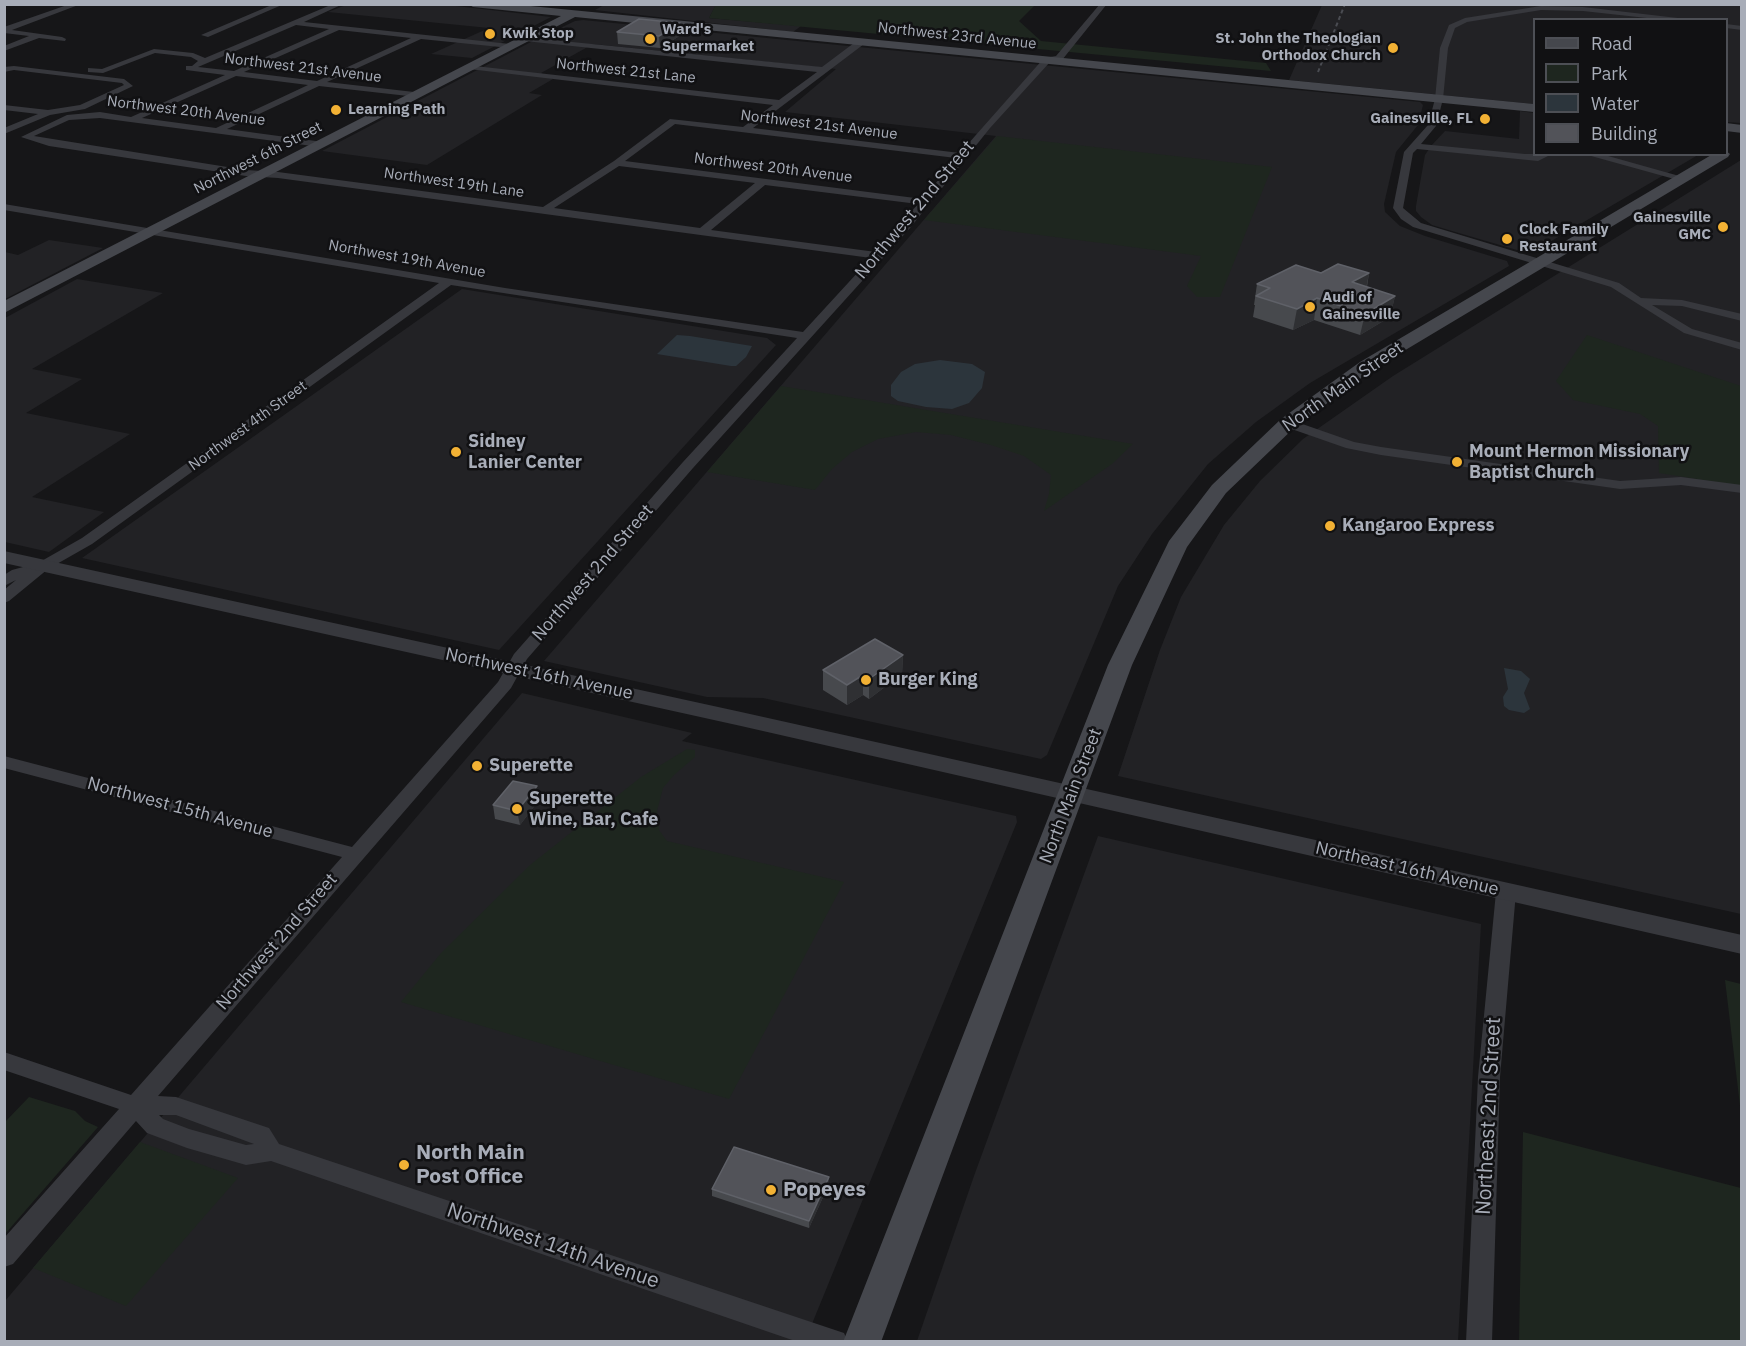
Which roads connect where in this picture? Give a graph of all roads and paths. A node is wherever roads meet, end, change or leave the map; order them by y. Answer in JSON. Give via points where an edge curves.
{"nodes":[{"id":1,"x":78,"y":4,"type":"edge"},
{"id":2,"x":281,"y":4,"type":"edge"},
{"id":3,"x":340,"y":4,"type":"edge"},
{"id":4,"x":473,"y":4,"type":"edge"},
{"id":5,"x":591,"y":4,"type":"edge"},
{"id":6,"x":1104,"y":4,"type":"edge"},
{"id":7,"x":572,"y":14,"type":"junction"},
{"id":8,"x":1668,"y":18,"type":"edge"},
{"id":9,"x":297,"y":23,"type":"junction"},
{"id":10,"x":339,"y":27,"type":"junction"},
{"id":11,"x":4,"y":30,"type":"edge"},
{"id":12,"x":205,"y":35,"type":"dead end"},
{"id":13,"x":39,"y":36,"type":"junction"},
{"id":14,"x":420,"y":36,"type":"junction"},
{"id":15,"x":50,"y":37,"type":"junction"},
{"id":16,"x":62,"y":39,"type":"dead end"},
{"id":17,"x":525,"y":39,"type":"junction"},
{"id":18,"x":861,"y":42,"type":"junction"},
{"id":19,"x":17,"y":44,"type":"junction"},
{"id":20,"x":510,"y":46,"type":"junction"},
{"id":21,"x":4,"y":49,"type":"edge"},
{"id":22,"x":4,"y":59,"type":"edge"},
{"id":23,"x":1047,"y":60,"type":"junction"},
{"id":24,"x":197,"y":65,"type":"junction"},
{"id":25,"x":469,"y":67,"type":"junction"},
{"id":26,"x":4,"y":70,"type":"edge"},
{"id":27,"x":824,"y":70,"type":"junction"},
{"id":28,"x":237,"y":72,"type":"junction"},
{"id":29,"x":321,"y":82,"type":"junction"},
{"id":30,"x":418,"y":94,"type":"junction"},
{"id":31,"x":1439,"y":99,"type":"junction"},
{"id":32,"x":780,"y":102,"type":"junction"},
{"id":33,"x":4,"y":107,"type":"edge"},
{"id":34,"x":1533,"y":108,"type":"edge"},
{"id":35,"x":48,"y":113,"type":"junction"},
{"id":36,"x":132,"y":119,"type":"junction"},
{"id":37,"x":220,"y":129,"type":"junction"},
{"id":38,"x":747,"y":129,"type":"junction"},
{"id":39,"x":4,"y":131,"type":"edge"},
{"id":40,"x":25,"y":137,"type":"joint"},
{"id":41,"x":320,"y":144,"type":"junction"},
{"id":42,"x":1414,"y":146,"type":"junction"},
{"id":43,"x":961,"y":156,"type":"junction"},
{"id":44,"x":1543,"y":156,"type":"edge"},
{"id":45,"x":1596,"y":156,"type":"edge"},
{"id":46,"x":1720,"y":156,"type":"edge"},
{"id":47,"x":617,"y":163,"type":"junction"},
{"id":48,"x":261,"y":174,"type":"junction"},
{"id":49,"x":1685,"y":179,"type":"junction"},
{"id":50,"x":762,"y":182,"type":"junction"},
{"id":51,"x":924,"y":202,"type":"junction"},
{"id":52,"x":8,"y":210,"type":"edge"},
{"id":53,"x":544,"y":210,"type":"junction"},
{"id":54,"x":151,"y":232,"type":"junction"},
{"id":55,"x":702,"y":232,"type":"junction"},
{"id":56,"x":879,"y":256,"type":"junction"},
{"id":57,"x":1542,"y":263,"type":"junction"},
{"id":58,"x":450,"y":281,"type":"junction"},
{"id":59,"x":1640,"y":301,"type":"junction"},
{"id":60,"x":4,"y":308,"type":"edge"},
{"id":61,"x":1742,"y":318,"type":"edge"},
{"id":62,"x":805,"y":336,"type":"junction"},
{"id":63,"x":1742,"y":347,"type":"edge"},
{"id":64,"x":1288,"y":423,"type":"junction"},
{"id":65,"x":1742,"y":489,"type":"edge"},
{"id":66,"x":4,"y":557,"type":"edge"},
{"id":67,"x":43,"y":566,"type":"junction"},
{"id":68,"x":4,"y":582,"type":"edge"},
{"id":69,"x":4,"y":598,"type":"edge"},
{"id":70,"x":514,"y":668,"type":"junction"},
{"id":71,"x":4,"y":762,"type":"edge"},
{"id":72,"x":1072,"y":793,"type":"junction"},
{"id":73,"x":355,"y":854,"type":"junction"},
{"id":74,"x":1506,"y":892,"type":"junction"},
{"id":75,"x":1742,"y":945,"type":"edge"},
{"id":76,"x":4,"y":1061,"type":"edge"},
{"id":77,"x":134,"y":1105,"type":"junction"},
{"id":78,"x":4,"y":1256,"type":"edge"},
{"id":79,"x":835,"y":1341,"type":"edge"},
{"id":80,"x":862,"y":1341,"type":"edge"},
{"id":81,"x":1479,"y":1341,"type":"edge"}],
"edges":[{"from":1,"to":11,"type":"street"},
{"from":2,"to":12,"type":"street"},
{"from":3,"to":9,"type":"street"},
{"from":4,"to":7,"type":"main road","name":"Northwest 23rd Avenue"},
{"from":5,"to":7,"type":"main road","name":"Northwest 6th Street"},
{"from":6,"to":23,"type":"street","name":"Northwest 2nd Street","via":[[1059,58]]},
{"from":7,"to":17,"type":"main road","name":"Northwest 6th Street"},
{"from":7,"to":18,"type":"main road","name":"Northwest 23rd Avenue"},
{"from":8,"to":31,"type":"street","via":[[1549,8],[1465,20],[1452,27],[1447,36]]},
{"from":9,"to":10,"type":"street"},
{"from":9,"to":24,"type":"street"},
{"from":10,"to":14,"type":"street"},
{"from":10,"to":28,"type":"street"},
{"from":11,"to":13,"type":"street"},
{"from":13,"to":15,"type":"street"},
{"from":13,"to":19,"type":"street"},
{"from":14,"to":20,"type":"street"},
{"from":14,"to":29,"type":"street"},
{"from":15,"to":16,"type":"street"},
{"from":15,"to":19,"type":"street"},
{"from":17,"to":20,"type":"main road","name":"Northwest 6th Street"},
{"from":17,"to":27,"type":"street"},
{"from":18,"to":23,"type":"main road","name":"Northwest 23rd Avenue"},
{"from":18,"to":27,"type":"street"},
{"from":19,"to":21,"type":"street"},
{"from":20,"to":25,"type":"main road","name":"Northwest 6th Street"},
{"from":22,"to":24,"type":"street","name":"Northwest 21st Avenue","via":[[103,71],[154,51],[193,55]]},
{"from":23,"to":31,"type":"main road","name":"Northwest 23rd Avenue"},
{"from":23,"to":43,"type":"street","name":"Northwest 2nd Street"},
{"from":24,"to":28,"type":"street","name":"Northwest 21st Avenue"},
{"from":25,"to":30,"type":"main road","name":"Northwest 6th Street"},
{"from":25,"to":32,"type":"street","name":"Northwest 21st Lane"},
{"from":26,"to":35,"type":"street","via":[[124,81],[129,86],[82,107]]},
{"from":27,"to":32,"type":"street"},
{"from":28,"to":29,"type":"street","name":"Northwest 21st Avenue"},
{"from":28,"to":36,"type":"street"},
{"from":29,"to":30,"type":"street","name":"Northwest 21st Avenue"},
{"from":29,"to":37,"type":"street"},
{"from":30,"to":41,"type":"main road","name":"Northwest 6th Street"},
{"from":31,"to":34,"type":"main road","name":"Northwest 23rd Avenue"},
{"from":31,"to":42,"type":"street","via":[[1432,126]]},
{"from":32,"to":38,"type":"street"},
{"from":33,"to":35,"type":"street"},
{"from":35,"to":39,"type":"street"},
{"from":36,"to":37,"type":"street","name":"Northwest 20th Avenue"},
{"from":36,"to":40,"type":"street","name":"Northwest 20th Avenue","via":[[83,114]]},
{"from":37,"to":41,"type":"street","name":"Northwest 20th Avenue"},
{"from":38,"to":43,"type":"street","name":"Northwest 21st Avenue"},
{"from":38,"to":47,"type":"street","name":"Northwest 21st Avenue","via":[[673,121]]},
{"from":40,"to":48,"type":"street","name":"Northwest 19th Lane"},
{"from":41,"to":48,"type":"main road","name":"Northwest 6th Street"},
{"from":42,"to":44,"type":"street"},
{"from":42,"to":57,"type":"street","via":[[1409,152],[1398,208],[1405,217],[1418,225]]},
{"from":43,"to":51,"type":"street","name":"Northwest 2nd Street"},
{"from":45,"to":49,"type":"street"},
{"from":46,"to":49,"type":"main road","name":"North Main Street"},
{"from":47,"to":50,"type":"street","name":"Northwest 20th Avenue"},
{"from":47,"to":53,"type":"street"},
{"from":48,"to":53,"type":"street","name":"Northwest 19th Lane"},
{"from":48,"to":54,"type":"main road","name":"Northwest 6th Street"},
{"from":49,"to":57,"type":"main road","name":"North Main Street"},
{"from":50,"to":51,"type":"street","name":"Northwest 20th Avenue"},
{"from":50,"to":55,"type":"street"},
{"from":51,"to":56,"type":"street","name":"Northwest 2nd Street"},
{"from":52,"to":54,"type":"street","name":"Northwest 19th Avenue"},
{"from":53,"to":55,"type":"street","name":"Northwest 19th Lane"},
{"from":54,"to":58,"type":"street","name":"Northwest 19th Avenue"},
{"from":54,"to":60,"type":"main road","name":"Northwest 6th Street"},
{"from":55,"to":56,"type":"street","name":"Northwest 19th Lane"},
{"from":56,"to":62,"type":"street","name":"Northwest 2nd Street"},
{"from":57,"to":59,"type":"street","via":[[1615,285]]},
{"from":57,"to":64,"type":"main road","name":"North Main Street","via":[[1366,366]]},
{"from":58,"to":62,"type":"street","name":"Northwest 19th Avenue"},
{"from":58,"to":67,"type":"street","name":"Northwest 4th Street","via":[[87,541]]},
{"from":59,"to":61,"type":"street","via":[[1682,303]]},
{"from":59,"to":63,"type":"street","via":[[1688,331]]},
{"from":62,"to":70,"type":"street","name":"Northwest 2nd Street","via":[[672,483]]},
{"from":64,"to":65,"type":"street","via":[[1351,445],[1553,477],[1620,485],[1681,481]]},
{"from":64,"to":72,"type":"main road","name":"North Main Street","via":[[1219,489],[1178,546],[1120,665]]},
{"from":66,"to":67,"type":"street","name":"Northwest 16th Avenue"},
{"from":67,"to":68,"type":"street","name":"Northwest 4th Street","via":[[17,573]]},
{"from":67,"to":69,"type":"street","name":"Northwest 4th Street"},
{"from":67,"to":70,"type":"street","name":"Northwest 16th Avenue"},
{"from":70,"to":72,"type":"street","name":"Northwest 16th Avenue"},
{"from":70,"to":73,"type":"street","name":"Northwest 2nd Street","via":[[505,684]]},
{"from":71,"to":73,"type":"street","name":"Northwest 15th Avenue"},
{"from":72,"to":74,"type":"street","name":"Northeast 16th Avenue"},
{"from":72,"to":80,"type":"main road","name":"North Main Street"},
{"from":73,"to":77,"type":"street","name":"Northwest 2nd Street"},
{"from":74,"to":75,"type":"street","name":"Northeast 16th Avenue"},
{"from":74,"to":81,"type":"street","name":"Northeast 2nd Street","via":[[1489,1077]]},
{"from":76,"to":77,"type":"street","name":"Northwest 14th Avenue"},
{"from":77,"to":78,"type":"street","name":"Northwest 2nd Street"},
{"from":77,"to":79,"type":"street","name":"Northwest 14th Avenue","via":[[155,1126],[187,1138],[246,1155],[271,1151]]}]}
